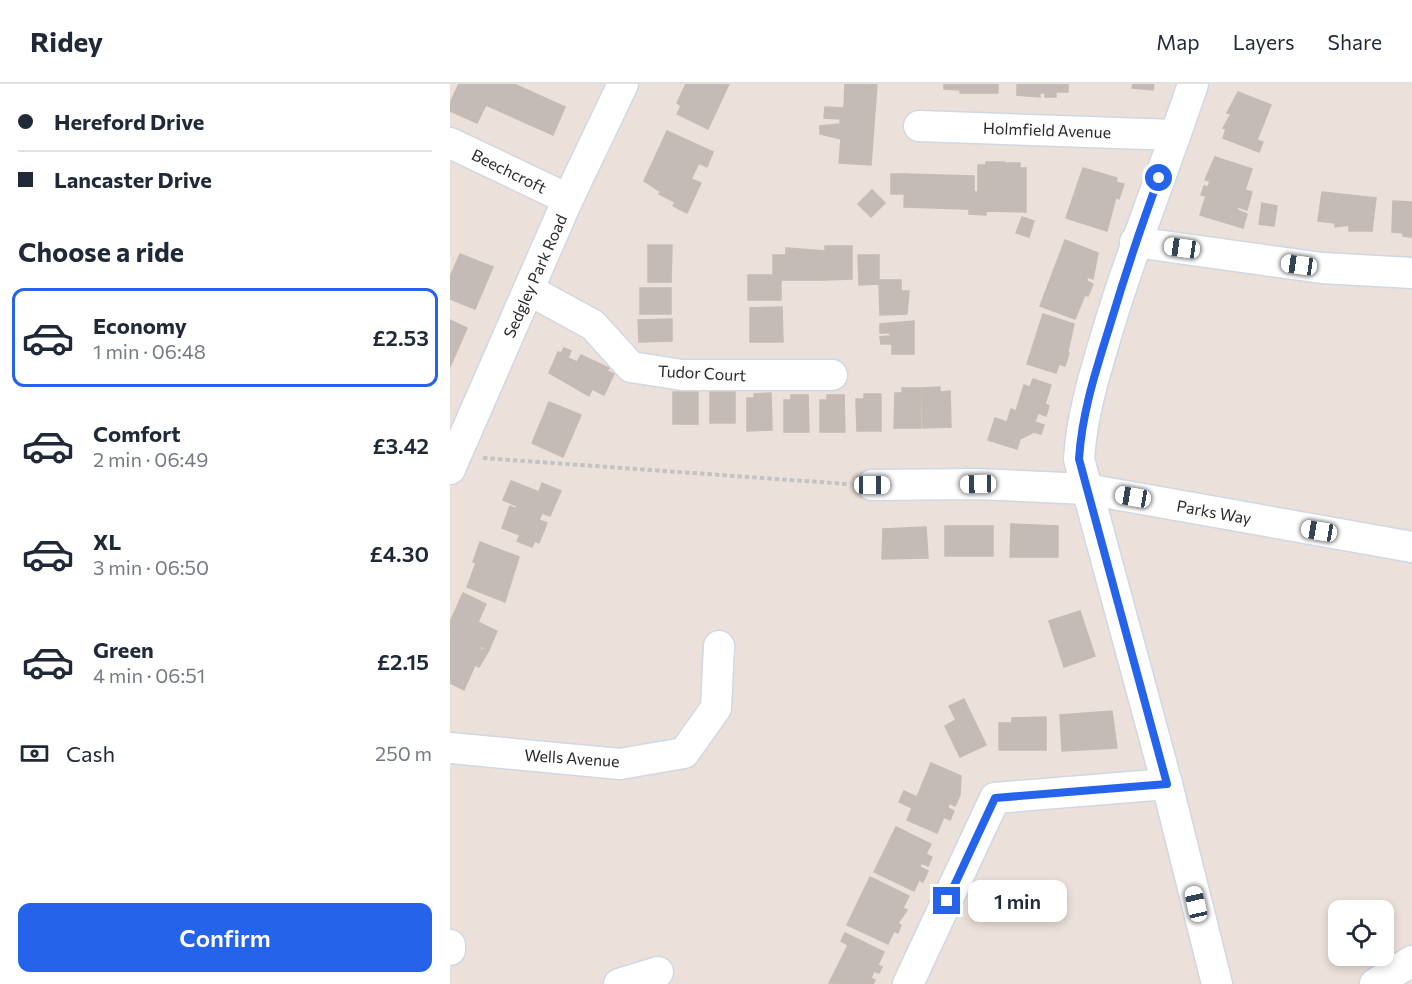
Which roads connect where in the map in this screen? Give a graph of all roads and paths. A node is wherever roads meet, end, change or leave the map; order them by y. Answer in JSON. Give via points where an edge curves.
{"nodes":[{"id":1,"x":623,"y":84,"type":"edge"},
{"id":2,"x":1193,"y":84,"type":"edge"},
{"id":3,"x":919,"y":126,"type":"dead end"},
{"id":4,"x":1176,"y":135,"type":"junction"},
{"id":5,"x":450,"y":143,"type":"edge"},
{"id":6,"x":568,"y":200,"type":"junction"},
{"id":7,"x":1135,"y":242,"type":"junction"},
{"id":8,"x":1412,"y":273,"type":"edge"},
{"id":9,"x":529,"y":290,"type":"junction"},
{"id":10,"x":832,"y":375,"type":"dead end"},
{"id":11,"x":453,"y":463,"type":"edge"},
{"id":12,"x":872,"y":485,"type":"joint"},
{"id":13,"x":1086,"y":489,"type":"junction"},
{"id":14,"x":1412,"y":547,"type":"edge"},
{"id":15,"x":719,"y":646,"type":"dead end"},
{"id":16,"x":450,"y":748,"type":"edge"},
{"id":17,"x":1167,"y":784,"type":"junction"},
{"id":18,"x":450,"y":945,"type":"edge"},
{"id":19,"x":450,"y":951,"type":"edge"},
{"id":20,"x":1412,"y":961,"type":"edge"},
{"id":21,"x":657,"y":972,"type":"dead end"},
{"id":22,"x":619,"y":984,"type":"edge"},
{"id":23,"x":908,"y":984,"type":"edge"},
{"id":24,"x":1217,"y":984,"type":"edge"},
{"id":25,"x":1375,"y":984,"type":"edge"}],
"edges":[{"from":1,"to":6,"type":"street","name":"Sedgley Park Road"},
{"from":2,"to":4,"type":"street"},
{"from":3,"to":4,"type":"street","name":"Holmfield Avenue"},
{"from":4,"to":7,"type":"street"},
{"from":5,"to":6,"type":"street","name":"Beechcroft"},
{"from":6,"to":9,"type":"street","name":"Sedgley Park Road"},
{"from":7,"to":8,"type":"street","via":[[1322,268]]},
{"from":7,"to":13,"type":"street","via":[[1081,426],[1079,459]]},
{"from":9,"to":10,"type":"street","name":"Tudor Court","via":[[593,324],[631,367],[682,375]]},
{"from":9,"to":11,"type":"street","name":"Sedgley Park Road"},
{"from":11,"to":12,"type":"path"},
{"from":12,"to":13,"type":"street","name":"Parks Way"},
{"from":13,"to":14,"type":"street","name":"Parks Way"},
{"from":13,"to":17,"type":"street"},
{"from":15,"to":16,"type":"street","name":"Wells Avenue","via":[[716,708],[684,753],[620,764]]},
{"from":17,"to":23,"type":"street","via":[[995,798]]},
{"from":17,"to":24,"type":"street"},
{"from":18,"to":19,"type":"street"},
{"from":20,"to":25,"type":"street"},
{"from":21,"to":22,"type":"street"}]}
